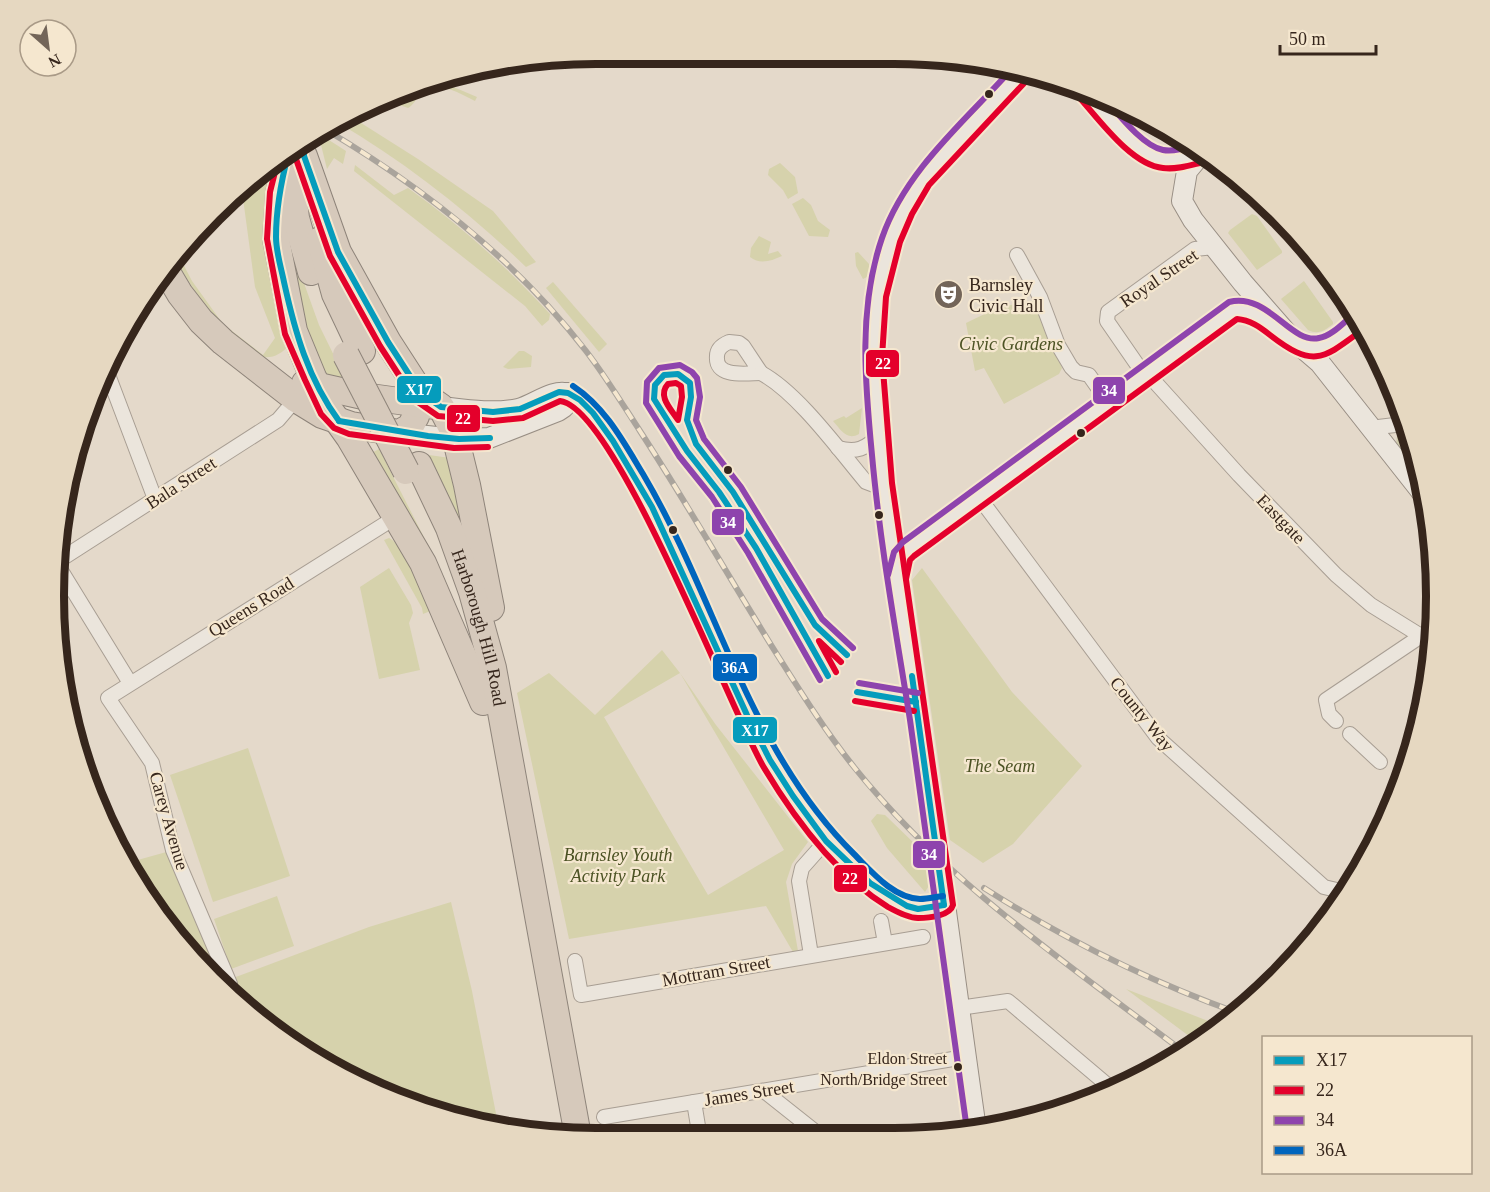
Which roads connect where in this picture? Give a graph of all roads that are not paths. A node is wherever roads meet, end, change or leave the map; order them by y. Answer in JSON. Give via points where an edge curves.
{"nodes":[{"id":1,"x":1015,"y":79,"type":"edge"},
{"id":2,"x":1100,"y":106,"type":"edge"},
{"id":3,"x":1191,"y":155,"type":"edge"},
{"id":4,"x":298,"y":156,"type":"edge"},
{"id":5,"x":296,"y":157,"type":"edge"},
{"id":6,"x":1196,"y":159,"type":"edge"},
{"id":7,"x":293,"y":160,"type":"edge"},
{"id":8,"x":1214,"y":247,"type":"junction"},
{"id":9,"x":1017,"y":255,"type":"dead end"},
{"id":10,"x":170,"y":277,"type":"edge"},
{"id":11,"x":1352,"y":327,"type":"edge"},
{"id":12,"x":1297,"y":342,"type":"junction"},
{"id":13,"x":300,"y":345,"type":"junction"},
{"id":14,"x":264,"y":369,"type":"junction"},
{"id":15,"x":761,"y":373,"type":"dead end"},
{"id":16,"x":1144,"y":376,"type":"junction"},
{"id":17,"x":110,"y":381,"type":"edge"},
{"id":18,"x":318,"y":386,"type":"junction"},
{"id":19,"x":568,"y":393,"type":"junction"},
{"id":20,"x":363,"y":396,"type":"junction"},
{"id":21,"x":296,"y":399,"type":"junction"},
{"id":22,"x":427,"y":401,"type":"junction"},
{"id":23,"x":1108,"y":402,"type":"junction"},
{"id":24,"x":480,"y":411,"type":"junction"},
{"id":25,"x":558,"y":411,"type":"junction"},
{"id":26,"x":1397,"y":424,"type":"edge"},
{"id":27,"x":346,"y":428,"type":"junction"},
{"id":28,"x":1370,"y":428,"type":"junction"},
{"id":29,"x":399,"y":433,"type":"junction"},
{"id":30,"x":496,"y":435,"type":"junction"},
{"id":31,"x":879,"y":435,"type":"junction"},
{"id":32,"x":455,"y":439,"type":"junction"},
{"id":33,"x":838,"y":448,"type":"junction"},
{"id":34,"x":413,"y":468,"type":"junction"},
{"id":35,"x":463,"y":470,"type":"junction"},
{"id":36,"x":633,"y":473,"type":"junction"},
{"id":37,"x":1412,"y":480,"type":"edge"},
{"id":38,"x":883,"y":484,"type":"junction"},
{"id":39,"x":978,"y":496,"type":"junction"},
{"id":40,"x":154,"y":500,"type":"junction"},
{"id":41,"x":887,"y":514,"type":"junction"},
{"id":42,"x":396,"y":517,"type":"junction"},
{"id":43,"x":921,"y":538,"type":"junction"},
{"id":44,"x":66,"y":556,"type":"edge"},
{"id":45,"x":65,"y":577,"type":"edge"},
{"id":46,"x":897,"y":577,"type":"junction"},
{"id":47,"x":1424,"y":632,"type":"edge"},
{"id":48,"x":1423,"y":637,"type":"edge"},
{"id":49,"x":494,"y":668,"type":"junction"},
{"id":50,"x":130,"y":683,"type":"junction"},
{"id":51,"x":108,"y":698,"type":"joint"},
{"id":52,"x":483,"y":702,"type":"junction"},
{"id":53,"x":1336,"y":721,"type":"dead end"},
{"id":54,"x":1350,"y":734,"type":"dead end"},
{"id":55,"x":1380,"y":762,"type":"dead end"},
{"id":56,"x":826,"y":841,"type":"junction"},
{"id":57,"x":1337,"y":889,"type":"edge"},
{"id":58,"x":944,"y":905,"type":"junction"},
{"id":59,"x":881,"y":921,"type":"dead end"},
{"id":60,"x":923,"y":937,"type":"dead end"},
{"id":61,"x":885,"y":944,"type":"junction"},
{"id":62,"x":812,"y":955,"type":"junction"},
{"id":63,"x":575,"y":961,"type":"dead end"},
{"id":64,"x":228,"y":979,"type":"edge"},
{"id":65,"x":959,"y":1008,"type":"junction"},
{"id":66,"x":965,"y":1057,"type":"junction"},
{"id":67,"x":1105,"y":1083,"type":"edge"},
{"id":68,"x":764,"y":1090,"type":"junction"},
{"id":69,"x":694,"y":1102,"type":"junction"},
{"id":70,"x":604,"y":1117,"type":"dead end"},
{"id":71,"x":975,"y":1121,"type":"edge"},
{"id":72,"x":559,"y":1126,"type":"edge"},
{"id":73,"x":576,"y":1126,"type":"edge"},
{"id":74,"x":698,"y":1127,"type":"edge"},
{"id":75,"x":810,"y":1127,"type":"edge"}],
"edges":[{"from":1,"to":31,"type":"street","via":[[922,180],[891,239],[877,296],[873,345]]},
{"from":2,"to":3,"type":"street","via":[[1148,154],[1167,160]]},
{"from":4,"to":22,"type":"highway","via":[[338,252],[388,342]]},
{"from":5,"to":34,"type":"highway","name":"Harborough Hill Road","bridge":true,"via":[[296,218],[310,269]]},
{"from":6,"to":8,"type":"street","via":[[1187,171],[1182,201]]},
{"from":7,"to":13,"type":"highway","via":[[279,192],[276,239]]},
{"from":8,"to":12,"type":"street"},
{"from":8,"to":16,"type":"street","name":"Royal Street","via":[[1196,249],[1108,312],[1107,321]]},
{"from":9,"to":23,"type":"street","via":[[1071,367],[1089,375]]},
{"from":10,"to":14,"type":"highway","via":[[201,321],[223,342]]},
{"from":11,"to":12,"type":"street","via":[[1317,348]]},
{"from":12,"to":16,"type":"street","via":[[1260,315],[1234,310]]},
{"from":12,"to":28,"type":"street","via":[[1326,370]]},
{"from":13,"to":14,"type":"highway","via":[[277,367]]},
{"from":13,"to":18,"type":"highway"},
{"from":14,"to":18,"type":"highway"},
{"from":14,"to":21,"type":"highway"},
{"from":15,"to":33,"type":"street","via":[[791,397]]},
{"from":16,"to":23,"type":"street"},
{"from":16,"to":47,"type":"street","name":"Eastgate","via":[[1155,382],[1335,575],[1371,605]]},
{"from":17,"to":40,"type":"street"},
{"from":18,"to":20,"type":"highway"},
{"from":18,"to":27,"type":"highway","via":[[329,409]]},
{"from":19,"to":24,"type":"street","via":[[559,392],[520,409]]},
{"from":19,"to":25,"type":"street","via":[[564,407]]},
{"from":19,"to":36,"type":"street","via":[[593,413]]},
{"from":20,"to":22,"type":"highway"},
{"from":20,"to":27,"type":"highway"},
{"from":21,"to":27,"type":"highway"},
{"from":21,"to":40,"type":"street","name":"Bala Street","via":[[278,420]]},
{"from":22,"to":24,"type":"street"},
{"from":22,"to":29,"type":"highway","via":[[410,427]]},
{"from":22,"to":32,"type":"highway"},
{"from":23,"to":39,"type":"street"},
{"from":24,"to":30,"type":"street","via":[[495,421]]},
{"from":25,"to":30,"type":"street"},
{"from":25,"to":36,"type":"street","via":[[575,415]]},
{"from":26,"to":28,"type":"street"},
{"from":27,"to":29,"type":"highway"},
{"from":27,"to":42,"type":"highway"},
{"from":28,"to":37,"type":"street"},
{"from":29,"to":32,"type":"street"},
{"from":30,"to":32,"type":"street"},
{"from":30,"to":35,"type":"street","via":[[472,454]]},
{"from":31,"to":33,"type":"street","via":[[861,450]]},
{"from":31,"to":38,"type":"street"},
{"from":32,"to":35,"type":"highway"},
{"from":33,"to":38,"type":"street","via":[[866,482]]},
{"from":34,"to":49,"type":"highway","name":"Harborough Hill Road","via":[[449,528]]},
{"from":34,"to":52,"type":"highway","name":"Harborough Hill Road","via":[[451,578]]},
{"from":35,"to":49,"type":"highway","via":[[492,616]]},
{"from":36,"to":56,"type":"street","via":[[673,548],[760,743]]},
{"from":38,"to":41,"type":"street"},
{"from":39,"to":43,"type":"street"},
{"from":39,"to":57,"type":"street","name":"County Way","via":[[1166,747],[1324,887]]},
{"from":40,"to":44,"type":"street","name":"Bala Street"},
{"from":41,"to":43,"type":"street","via":[[902,536],[911,540]]},
{"from":41,"to":46,"type":"street"},
{"from":42,"to":50,"type":"street","name":"Queens Road"},
{"from":42,"to":52,"type":"highway","via":[[432,582]]},
{"from":43,"to":46,"type":"street","via":[[902,556]]},
{"from":45,"to":50,"type":"street"},
{"from":46,"to":58,"type":"street"},
{"from":48,"to":53,"type":"street","via":[[1326,700],[1329,714]]},
{"from":49,"to":73,"type":"highway","name":"Harborough Hill Road"},
{"from":50,"to":51,"type":"street","name":"Queens Road"},
{"from":51,"to":64,"type":"street","name":"Carey Avenue","via":[[152,763],[173,850]]},
{"from":52,"to":72,"type":"highway","name":"Harborough Hill Road"},
{"from":54,"to":55,"type":"street"},
{"from":56,"to":58,"type":"street","via":[[893,899],[918,909]]},
{"from":56,"to":62,"type":"street","via":[[802,868],[799,881]]},
{"from":58,"to":65,"type":"street"},
{"from":59,"to":61,"type":"street"},
{"from":60,"to":61,"type":"street","name":"Mottram Street"},
{"from":61,"to":62,"type":"street","name":"Mottram Street"},
{"from":62,"to":63,"type":"street","name":"Mottram Street","via":[[581,995]]},
{"from":65,"to":66,"type":"street"},
{"from":65,"to":67,"type":"street","via":[[1008,1001]]},
{"from":66,"to":68,"type":"street","name":"James Street"},
{"from":66,"to":71,"type":"street"},
{"from":68,"to":69,"type":"street","name":"James Street"},
{"from":68,"to":75,"type":"street"},
{"from":69,"to":70,"type":"street","name":"James Street"},
{"from":69,"to":74,"type":"street"}]}
